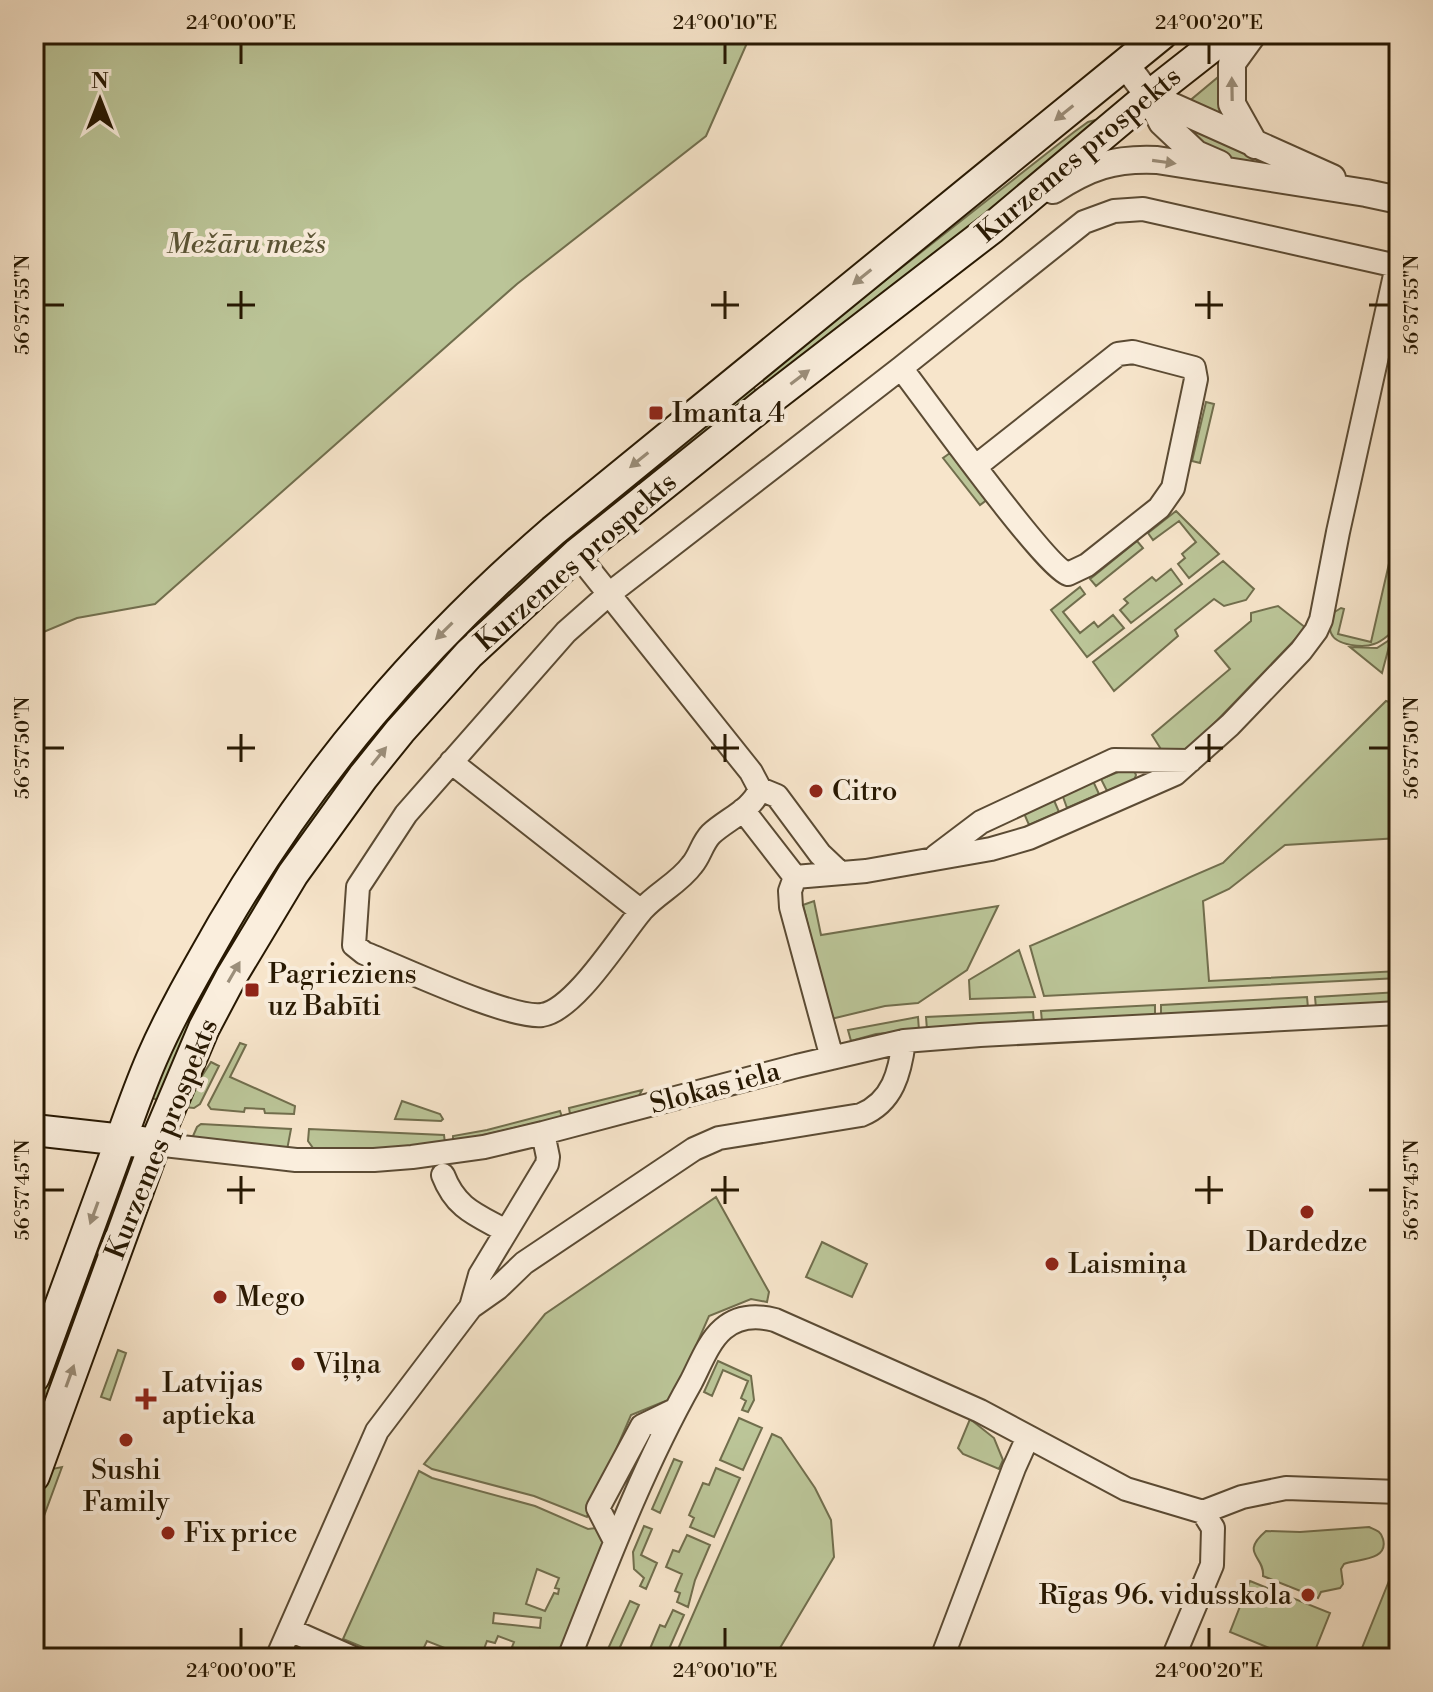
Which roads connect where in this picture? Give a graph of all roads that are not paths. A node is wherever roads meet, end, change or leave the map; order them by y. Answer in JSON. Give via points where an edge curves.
{"nodes":[{"id":1,"x":1162,"y":34,"type":"edge"},
{"id":2,"x":1228,"y":34,"type":"edge"},
{"id":3,"x":1253,"y":34,"type":"edge"},
{"id":4,"x":1125,"y":64,"type":"junction"},
{"id":5,"x":1149,"y":96,"type":"junction"},
{"id":6,"x":1255,"y":145,"type":"junction"},
{"id":7,"x":1241,"y":174,"type":"junction"},
{"id":8,"x":1366,"y":193,"type":"junction"},
{"id":9,"x":1399,"y":200,"type":"edge"},
{"id":10,"x":992,"y":228,"type":"junction"},
{"id":11,"x":1398,"y":262,"type":"edge"},
{"id":12,"x":901,"y":368,"type":"junction"},
{"id":13,"x":975,"y":467,"type":"junction"},
{"id":14,"x":577,"y":554,"type":"junction"},
{"id":15,"x":609,"y":594,"type":"junction"},
{"id":16,"x":1190,"y":761,"type":"junction"},
{"id":17,"x":451,"y":762,"type":"junction"},
{"id":18,"x":760,"y":789,"type":"junction"},
{"id":19,"x":743,"y":810,"type":"junction"},
{"id":20,"x":931,"y":860,"type":"junction"},
{"id":21,"x":839,"y":872,"type":"junction"},
{"id":22,"x":795,"y":877,"type":"junction"},
{"id":23,"x":641,"y":911,"type":"junction"},
{"id":24,"x":1399,"y":1013,"type":"edge"},
{"id":25,"x":904,"y":1041,"type":"junction"},
{"id":26,"x":832,"y":1058,"type":"junction"},
{"id":27,"x":34,"y":1130,"type":"edge"},
{"id":28,"x":543,"y":1133,"type":"junction"},
{"id":29,"x":121,"y":1139,"type":"junction"},
{"id":30,"x":155,"y":1144,"type":"junction"},
{"id":31,"x":443,"y":1175,"type":"dead end"},
{"id":32,"x":506,"y":1231,"type":"junction"},
{"id":33,"x":471,"y":1307,"type":"junction"},
{"id":34,"x":34,"y":1377,"type":"edge"},
{"id":35,"x":1028,"y":1437,"type":"junction"},
{"id":36,"x":34,"y":1476,"type":"edge"},
{"id":37,"x":1399,"y":1492,"type":"edge"},
{"id":38,"x":1208,"y":1520,"type":"junction"},
{"id":39,"x":290,"y":1630,"type":"junction"},
{"id":40,"x":277,"y":1658,"type":"edge"},
{"id":41,"x":353,"y":1658,"type":"edge"},
{"id":42,"x":569,"y":1658,"type":"edge"},
{"id":43,"x":942,"y":1658,"type":"edge"},
{"id":44,"x":1173,"y":1658,"type":"edge"}],
"edges":[{"from":1,"to":4,"type":"main road","name":"Kurzemes prospekts"},
{"from":2,"to":5,"type":"main road","name":"Kurzemes prospekts"},
{"from":6,"to":3,"type":"street","one_way":true,"via":[[1232,104],[1232,63]]},
{"from":4,"to":5,"type":"street"},
{"from":4,"to":29,"type":"main road","name":"Kurzemes prospekts","one_way":true,"via":[[553,531],[402,675],[305,796],[240,895],[153,1056]]},
{"from":5,"to":6,"type":"street"},
{"from":5,"to":7,"type":"street","via":[[1162,122],[1196,154]]},
{"from":5,"to":10,"type":"main road","name":"Kurzemes prospekts"},
{"from":6,"to":8,"type":"street"},
{"from":7,"to":8,"type":"street"},
{"from":10,"to":7,"type":"street","one_way":true,"via":[[1070,179],[1110,162],[1157,160]]},
{"from":8,"to":9,"type":"street"},
{"from":14,"to":10,"type":"main road","name":"Kurzemes prospekts","one_way":true},
{"from":11,"to":12,"type":"street","via":[[1143,209],[1114,211],[1084,222]]},
{"from":11,"to":16,"type":"street","via":[[1321,620],[1301,651]]},
{"from":12,"to":13,"type":"street"},
{"from":12,"to":15,"type":"street"},
{"from":13,"to":13,"type":"street","via":[[1061,572],[1072,573],[1159,508],[1173,488],[1194,368],[1133,352],[1109,358]]},
{"from":14,"to":15,"type":"street"},
{"from":30,"to":14,"type":"main road","name":"Kurzemes prospekts","one_way":true,"via":[[180,1079],[231,977],[329,823],[451,673]]},
{"from":15,"to":17,"type":"street","via":[[566,632]]},
{"from":15,"to":18,"type":"street"},
{"from":16,"to":20,"type":"street","via":[[1175,774],[1029,838]]},
{"from":16,"to":20,"type":"street","via":[[1114,760],[981,822]]},
{"from":17,"to":23,"type":"street"},
{"from":17,"to":23,"type":"street","via":[[406,814],[358,887],[354,945],[364,953],[506,1010],[543,1015],[576,993]]},
{"from":18,"to":19,"type":"street"},
{"from":18,"to":21,"type":"street","via":[[777,796]]},
{"from":19,"to":22,"type":"street"},
{"from":19,"to":23,"type":"street","via":[[713,833],[693,865]]},
{"from":20,"to":21,"type":"street"},
{"from":21,"to":22,"type":"street"},
{"from":22,"to":26,"type":"street","via":[[791,907]]},
{"from":24,"to":25,"type":"street","name":"Slokas iela"},
{"from":25,"to":26,"type":"street","name":"Slokas iela"},
{"from":25,"to":33,"type":"street","via":[[896,1081],[874,1110],[719,1138],[694,1149],[524,1263]]},
{"from":26,"to":28,"type":"street","name":"Slokas iela"},
{"from":27,"to":29,"type":"main road","name":"Slokas iela"},
{"from":28,"to":30,"type":"street","name":"Slokas iela","via":[[449,1153],[374,1160],[296,1160]]},
{"from":28,"to":32,"type":"street","via":[[547,1164]]},
{"from":29,"to":30,"type":"main road","name":"Slokas iela"},
{"from":29,"to":34,"type":"main road","name":"Kurzemes prospekts","one_way":true},
{"from":36,"to":30,"type":"main road","name":"Kurzemes prospekts","one_way":true},
{"from":31,"to":32,"type":"street","via":[[460,1204]]},
{"from":32,"to":33,"type":"street","via":[[476,1283]]},
{"from":33,"to":39,"type":"street","via":[[377,1431]]},
{"from":35,"to":38,"type":"street","via":[[1126,1489]]},
{"from":35,"to":42,"type":"street","via":[[775,1320],[755,1316],[732,1323],[716,1337],[675,1410],[642,1426],[598,1508],[615,1541]]},
{"from":35,"to":43,"type":"street"},
{"from":37,"to":38,"type":"street","via":[[1286,1488],[1242,1497]]},
{"from":38,"to":44,"type":"street","via":[[1212,1565]]},
{"from":39,"to":40,"type":"street"},
{"from":39,"to":41,"type":"street"}]}
